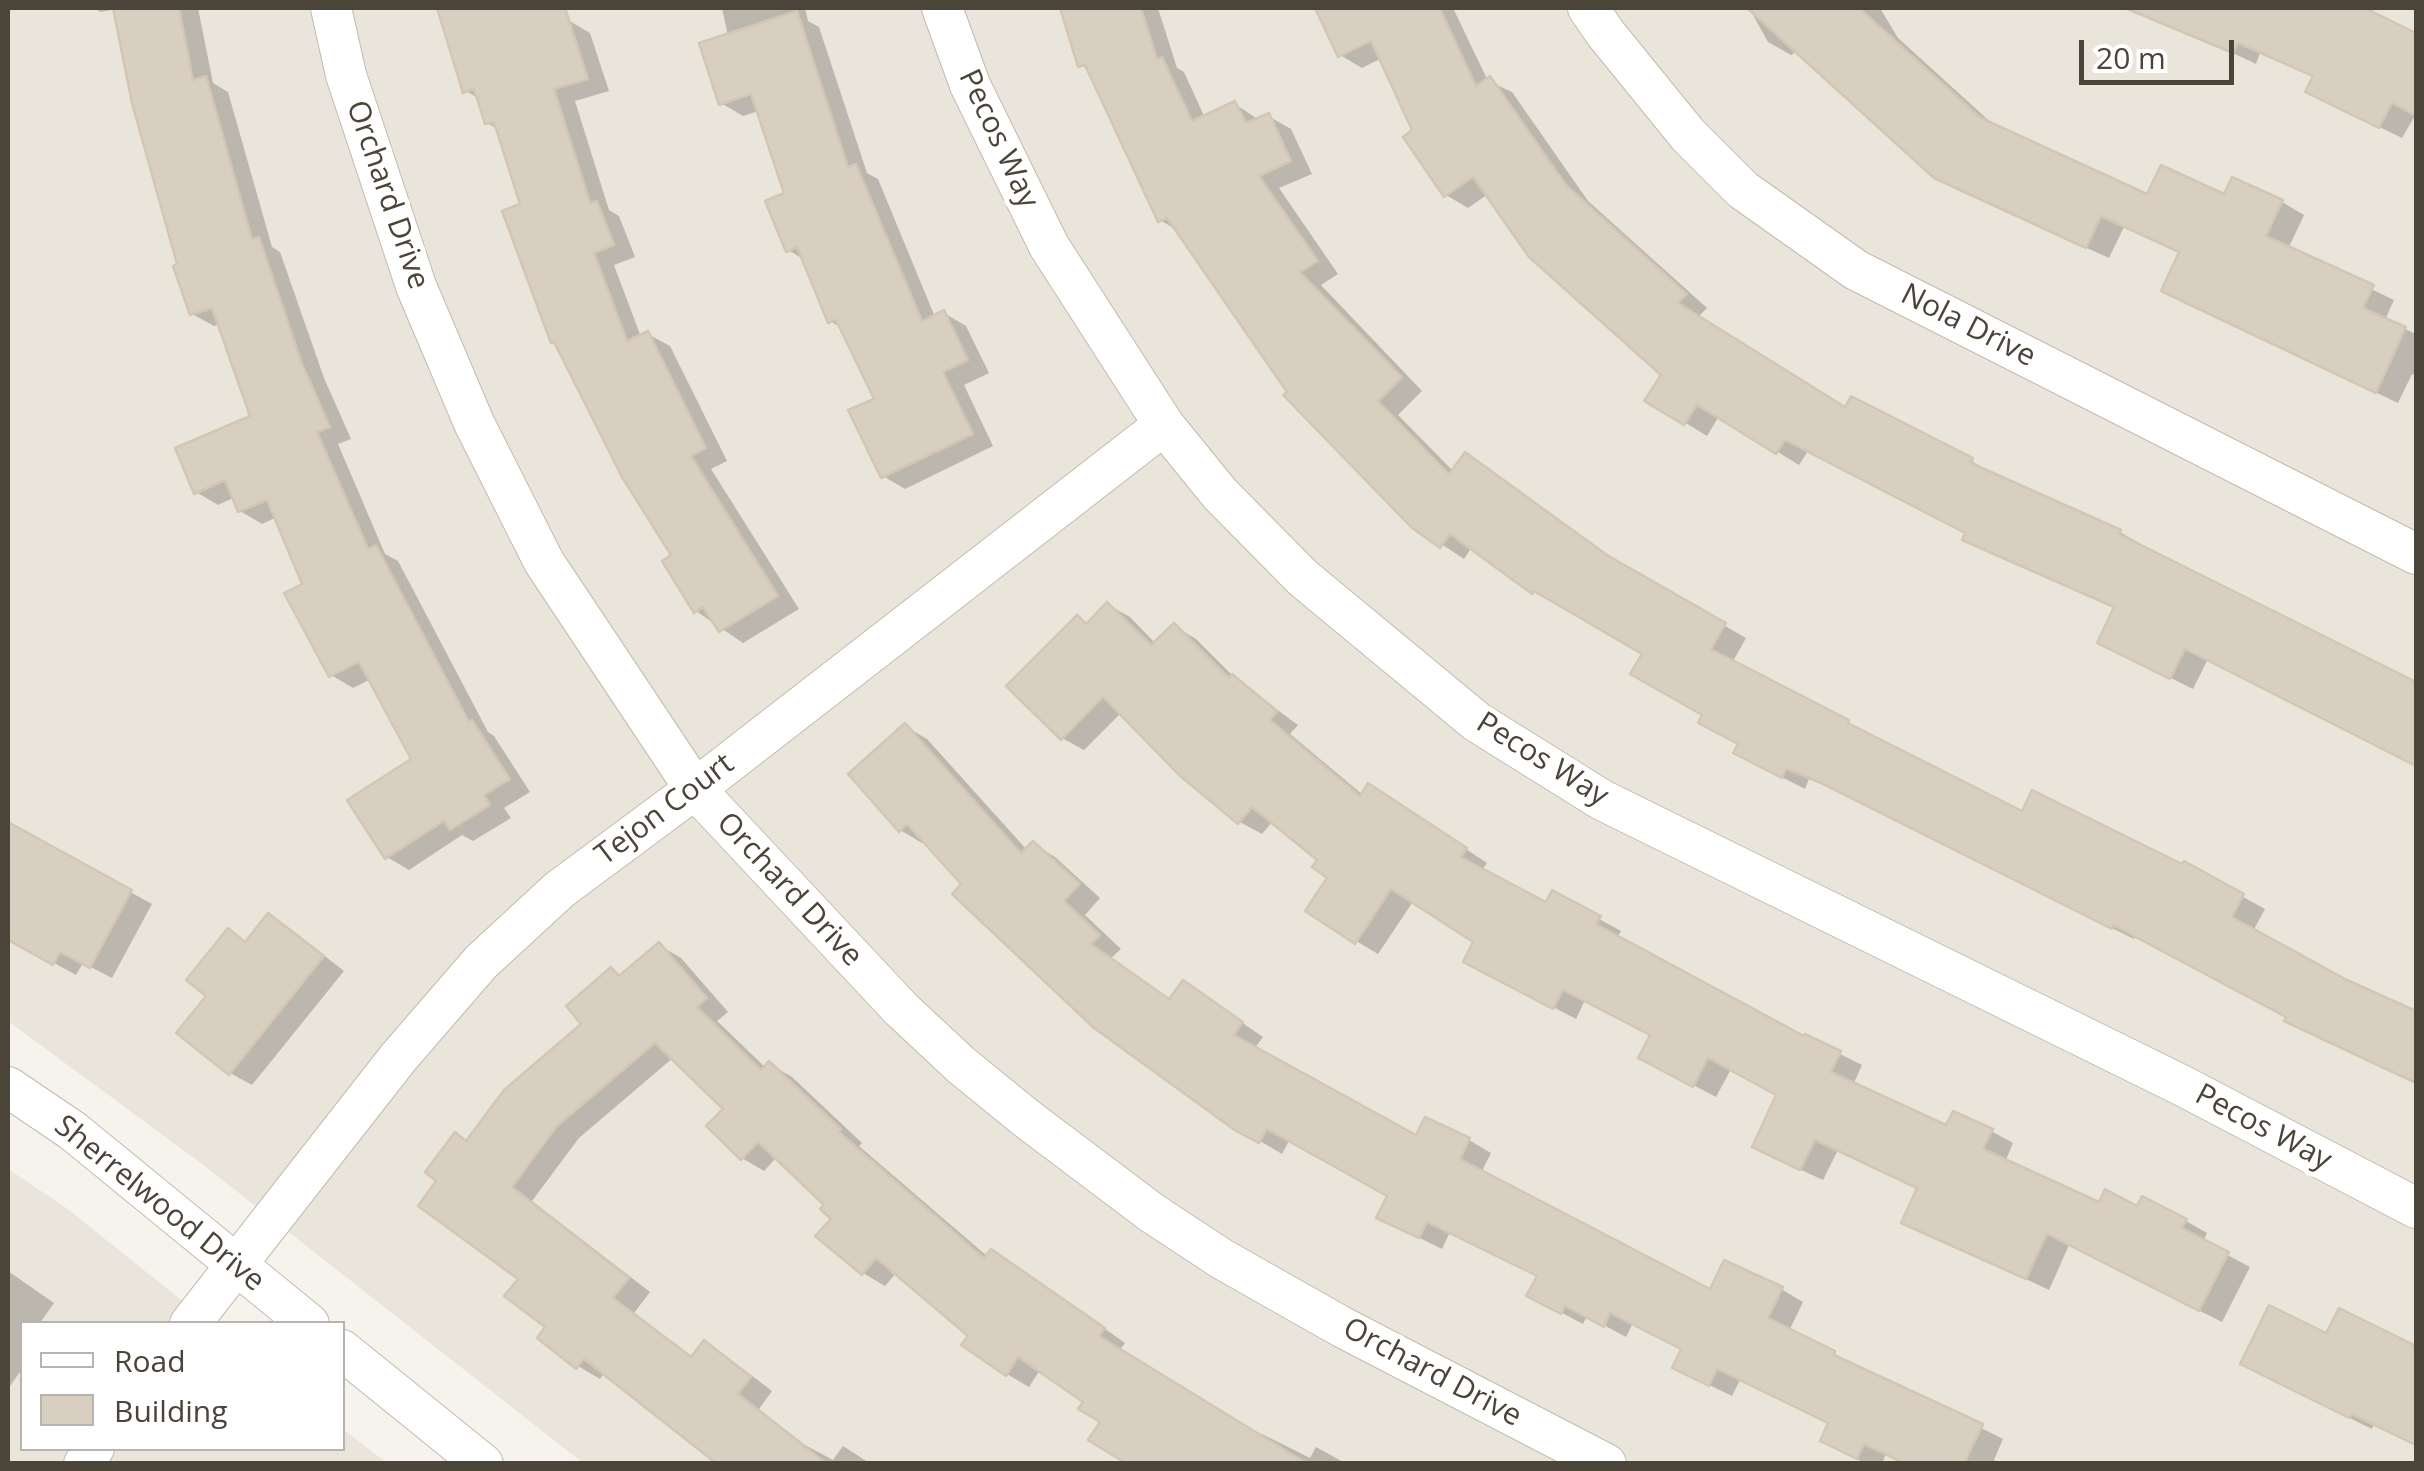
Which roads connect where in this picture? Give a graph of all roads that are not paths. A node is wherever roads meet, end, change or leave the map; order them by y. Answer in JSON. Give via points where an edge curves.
{"nodes":[{"id":1,"x":331,"y":8,"type":"edge"},
{"id":2,"x":942,"y":8,"type":"edge"},
{"id":3,"x":1588,"y":8,"type":"edge"},
{"id":4,"x":1164,"y":425,"type":"junction"},
{"id":5,"x":2416,"y":554,"type":"edge"},
{"id":6,"x":695,"y":789,"type":"junction"},
{"id":7,"x":8,"y":1087,"type":"edge"},
{"id":8,"x":2416,"y":1208,"type":"edge"},
{"id":9,"x":237,"y":1266,"type":"junction"},
{"id":10,"x":192,"y":1321,"type":"edge"},
{"id":11,"x":305,"y":1321,"type":"edge"},
{"id":12,"x":345,"y":1352,"type":"edge"},
{"id":13,"x":483,"y":1464,"type":"edge"},
{"id":14,"x":1606,"y":1464,"type":"edge"}],
"edges":[{"from":1,"to":6,"type":"street","name":"Orchard Drive","via":[[416,286],[474,423],[544,562]]},
{"from":2,"to":4,"type":"street","name":"Pecos Way","via":[[970,85],[1049,246]]},
{"from":3,"to":5,"type":"street","name":"Nola Drive","via":[[1688,134],[1743,190],[1856,270]]},
{"from":4,"to":6,"type":"street","name":"Tejon Court"},
{"from":4,"to":8,"type":"street","name":"Pecos Way","via":[[1303,578],[1477,722],[1602,800]]},
{"from":6,"to":9,"type":"street","name":"Tejon Court","via":[[558,890],[480,962]]},
{"from":6,"to":14,"type":"street","name":"Orchard Drive","via":[[949,1054],[1152,1212],[1325,1317]]},
{"from":7,"to":9,"type":"street","name":"Sherrelwood Drive","via":[[73,1131]]},
{"from":9,"to":10,"type":"street","name":"Tejon Court"},
{"from":9,"to":11,"type":"street","name":"Sherrelwood Drive"},
{"from":12,"to":13,"type":"street"}]}
